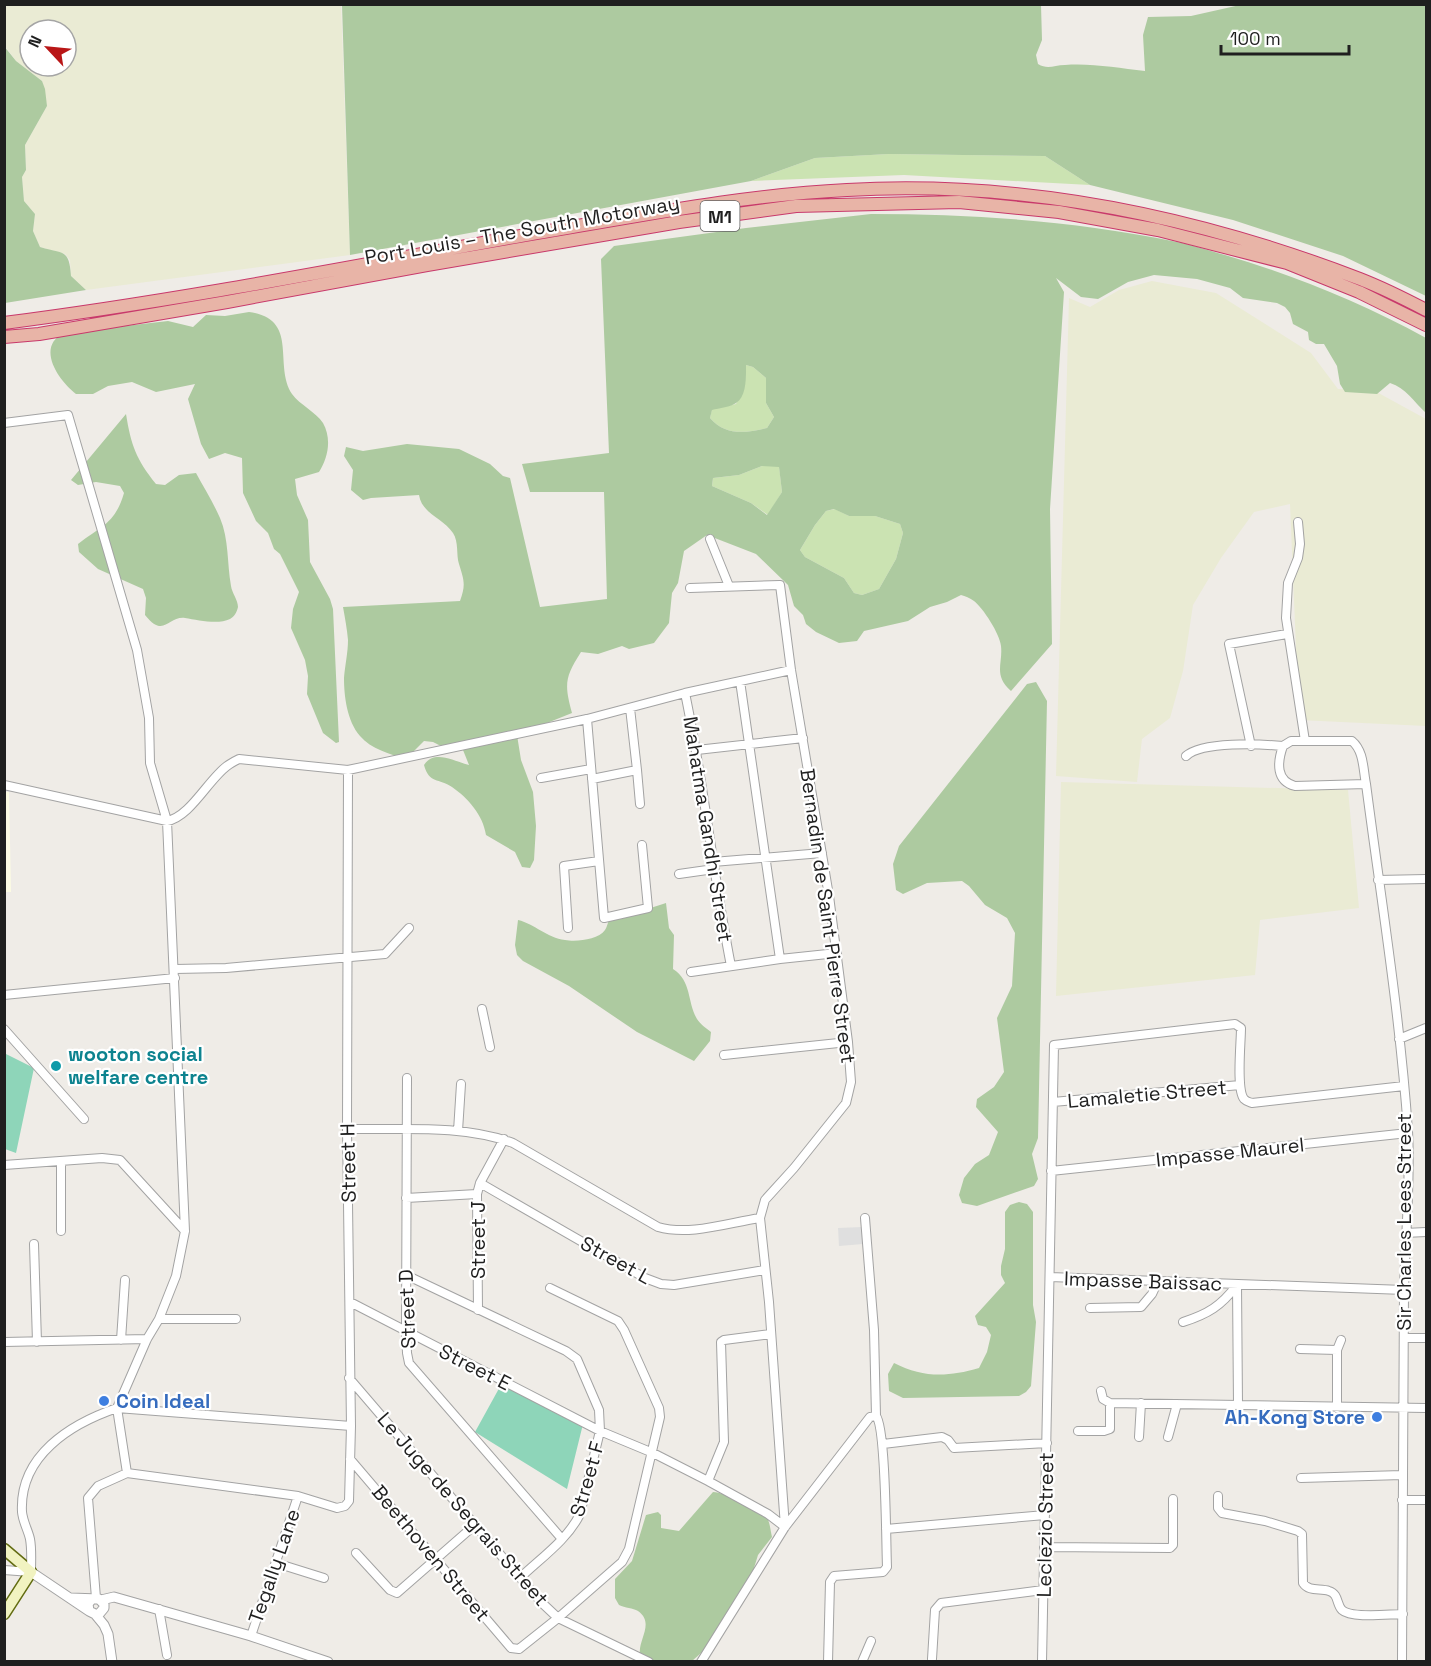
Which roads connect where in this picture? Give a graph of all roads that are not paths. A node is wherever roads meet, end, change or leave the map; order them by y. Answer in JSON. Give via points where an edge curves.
{"nodes":[{"id":1,"x":1426,"y":309,"type":"edge"},
{"id":2,"x":4,"y":323,"type":"edge"},
{"id":3,"x":1426,"y":325,"type":"edge"},
{"id":4,"x":4,"y":337,"type":"edge"},
{"id":5,"x":4,"y":423,"type":"edge"},
{"id":6,"x":1298,"y":522,"type":"dead end"},
{"id":7,"x":710,"y":539,"type":"dead end"},
{"id":8,"x":729,"y":586,"type":"junction"},
{"id":9,"x":690,"y":588,"type":"dead end"},
{"id":10,"x":1287,"y":634,"type":"junction"},
{"id":11,"x":791,"y":670,"type":"junction"},
{"id":12,"x":740,"y":681,"type":"junction"},
{"id":13,"x":685,"y":693,"type":"junction"},
{"id":14,"x":630,"y":708,"type":"junction"},
{"id":15,"x":587,"y":719,"type":"junction"},
{"id":16,"x":803,"y":738,"type":"junction"},
{"id":17,"x":1305,"y":741,"type":"junction"},
{"id":18,"x":750,"y":744,"type":"junction"},
{"id":19,"x":1251,"y":746,"type":"junction"},
{"id":20,"x":1282,"y":746,"type":"junction"},
{"id":21,"x":697,"y":750,"type":"junction"},
{"id":22,"x":1186,"y":756,"type":"dead end"},
{"id":23,"x":591,"y":769,"type":"junction"},
{"id":24,"x":348,"y":770,"type":"junction"},
{"id":25,"x":637,"y":770,"type":"junction"},
{"id":26,"x":541,"y":778,"type":"dead end"},
{"id":27,"x":592,"y":779,"type":"junction"},
{"id":28,"x":1366,"y":784,"type":"junction"},
{"id":29,"x":4,"y":785,"type":"edge"},
{"id":30,"x":640,"y":804,"type":"dead end"},
{"id":31,"x":167,"y":821,"type":"junction"},
{"id":32,"x":642,"y":845,"type":"dead end"},
{"id":33,"x":822,"y":853,"type":"junction"},
{"id":34,"x":766,"y":858,"type":"junction"},
{"id":35,"x":599,"y":861,"type":"junction"},
{"id":36,"x":713,"y":865,"type":"junction"},
{"id":37,"x":679,"y":874,"type":"dead end"},
{"id":38,"x":1426,"y":879,"type":"edge"},
{"id":39,"x":1378,"y":880,"type":"junction"},
{"id":40,"x":409,"y":928,"type":"dead end"},
{"id":41,"x":568,"y":928,"type":"dead end"},
{"id":42,"x":837,"y":954,"type":"junction"},
{"id":43,"x":348,"y":956,"type":"junction"},
{"id":44,"x":780,"y":959,"type":"junction"},
{"id":45,"x":731,"y":966,"type":"junction"},
{"id":46,"x":175,"y":969,"type":"junction"},
{"id":47,"x":691,"y":972,"type":"dead end"},
{"id":48,"x":175,"y":978,"type":"junction"},
{"id":49,"x":4,"y":994,"type":"edge"},
{"id":50,"x":482,"y":1009,"type":"dead end"},
{"id":51,"x":1426,"y":1028,"type":"edge"},
{"id":52,"x":4,"y":1029,"type":"edge"},
{"id":53,"x":1399,"y":1039,"type":"junction"},
{"id":54,"x":848,"y":1042,"type":"junction"},
{"id":55,"x":490,"y":1047,"type":"dead end"},
{"id":56,"x":724,"y":1055,"type":"dead end"},
{"id":57,"x":406,"y":1078,"type":"dead end"},
{"id":58,"x":461,"y":1084,"type":"dead end"},
{"id":59,"x":1240,"y":1085,"type":"junction"},
{"id":60,"x":1404,"y":1086,"type":"junction"},
{"id":61,"x":1053,"y":1102,"type":"junction"},
{"id":62,"x":84,"y":1119,"type":"dead end"},
{"id":63,"x":347,"y":1129,"type":"junction"},
{"id":64,"x":405,"y":1130,"type":"junction"},
{"id":65,"x":458,"y":1131,"type":"junction"},
{"id":66,"x":1408,"y":1133,"type":"junction"},
{"id":67,"x":504,"y":1139,"type":"junction"},
{"id":68,"x":61,"y":1161,"type":"junction"},
{"id":69,"x":4,"y":1165,"type":"edge"},
{"id":70,"x":1052,"y":1171,"type":"junction"},
{"id":71,"x":480,"y":1183,"type":"junction"},
{"id":72,"x":477,"y":1194,"type":"junction"},
{"id":73,"x":406,"y":1198,"type":"junction"},
{"id":74,"x":760,"y":1218,"type":"junction"},
{"id":75,"x":865,"y":1218,"type":"dead end"},
{"id":76,"x":62,"y":1231,"type":"dead end"},
{"id":77,"x":185,"y":1231,"type":"junction"},
{"id":78,"x":1426,"y":1232,"type":"edge"},
{"id":79,"x":1405,"y":1233,"type":"junction"},
{"id":80,"x":34,"y":1244,"type":"dead end"},
{"id":81,"x":765,"y":1270,"type":"junction"},
{"id":82,"x":406,"y":1275,"type":"junction"},
{"id":83,"x":1050,"y":1277,"type":"junction"},
{"id":84,"x":124,"y":1281,"type":"dead end"},
{"id":85,"x":1158,"y":1281,"type":"junction"},
{"id":86,"x":1237,"y":1285,"type":"junction"},
{"id":87,"x":550,"y":1288,"type":"dead end"},
{"id":88,"x":1404,"y":1290,"type":"junction"},
{"id":89,"x":350,"y":1302,"type":"junction"},
{"id":90,"x":1090,"y":1308,"type":"dead end"},
{"id":91,"x":478,"y":1310,"type":"junction"},
{"id":92,"x":159,"y":1319,"type":"junction"},
{"id":93,"x":236,"y":1319,"type":"dead end"},
{"id":94,"x":1182,"y":1322,"type":"dead end"},
{"id":95,"x":406,"y":1332,"type":"junction"},
{"id":96,"x":771,"y":1334,"type":"junction"},
{"id":97,"x":1404,"y":1338,"type":"junction"},
{"id":98,"x":1426,"y":1338,"type":"edge"},
{"id":99,"x":147,"y":1339,"type":"junction"},
{"id":100,"x":121,"y":1340,"type":"junction"},
{"id":101,"x":1341,"y":1340,"type":"dead end"},
{"id":102,"x":4,"y":1342,"type":"edge"},
{"id":103,"x":37,"y":1342,"type":"junction"},
{"id":104,"x":1300,"y":1349,"type":"dead end"},
{"id":105,"x":1337,"y":1350,"type":"junction"},
{"id":106,"x":349,"y":1378,"type":"junction"},
{"id":107,"x":1101,"y":1391,"type":"dead end"},
{"id":108,"x":1110,"y":1403,"type":"junction"},
{"id":109,"x":1141,"y":1403,"type":"junction"},
{"id":110,"x":1178,"y":1404,"type":"junction"},
{"id":111,"x":1238,"y":1405,"type":"junction"},
{"id":112,"x":117,"y":1408,"type":"junction"},
{"id":113,"x":1337,"y":1408,"type":"junction"},
{"id":114,"x":1403,"y":1408,"type":"junction"},
{"id":115,"x":1426,"y":1408,"type":"edge"},
{"id":116,"x":876,"y":1416,"type":"junction"},
{"id":117,"x":351,"y":1426,"type":"junction"},
{"id":118,"x":600,"y":1431,"type":"junction"},
{"id":119,"x":1078,"y":1431,"type":"dead end"},
{"id":120,"x":1139,"y":1437,"type":"dead end"},
{"id":121,"x":1168,"y":1437,"type":"dead end"},
{"id":122,"x":1047,"y":1443,"type":"junction"},
{"id":123,"x":883,"y":1444,"type":"junction"},
{"id":124,"x":653,"y":1453,"type":"junction"},
{"id":125,"x":350,"y":1459,"type":"junction"},
{"id":126,"x":127,"y":1473,"type":"junction"},
{"id":127,"x":1402,"y":1475,"type":"junction"},
{"id":128,"x":1301,"y":1478,"type":"dead end"},
{"id":129,"x":708,"y":1482,"type":"junction"},
{"id":130,"x":1218,"y":1496,"type":"dead end"},
{"id":131,"x":298,"y":1497,"type":"junction"},
{"id":132,"x":1173,"y":1499,"type":"dead end"},
{"id":133,"x":1402,"y":1500,"type":"junction"},
{"id":134,"x":1426,"y":1500,"type":"edge"},
{"id":135,"x":1045,"y":1515,"type":"junction"},
{"id":136,"x":476,"y":1524,"type":"junction"},
{"id":137,"x":785,"y":1527,"type":"junction"},
{"id":138,"x":886,"y":1529,"type":"junction"},
{"id":139,"x":562,"y":1539,"type":"junction"},
{"id":140,"x":1044,"y":1547,"type":"junction"},
{"id":141,"x":4,"y":1549,"type":"edge"},
{"id":142,"x":356,"y":1553,"type":"dead end"},
{"id":143,"x":435,"y":1559,"type":"junction"},
{"id":144,"x":276,"y":1563,"type":"junction"},
{"id":145,"x":4,"y":1570,"type":"edge"},
{"id":146,"x":31,"y":1572,"type":"junction"},
{"id":147,"x":521,"y":1577,"type":"junction"},
{"id":148,"x":324,"y":1578,"type":"dead end"},
{"id":149,"x":1043,"y":1590,"type":"junction"},
{"id":150,"x":71,"y":1598,"type":"junction"},
{"id":151,"x":96,"y":1599,"type":"junction"},
{"id":152,"x":159,"y":1609,"type":"junction"},
{"id":153,"x":92,"y":1613,"type":"junction"},
{"id":154,"x":4,"y":1614,"type":"edge"},
{"id":155,"x":1403,"y":1614,"type":"junction"},
{"id":156,"x":558,"y":1618,"type":"junction"},
{"id":157,"x":251,"y":1636,"type":"junction"},
{"id":158,"x":871,"y":1641,"type":"dead end"},
{"id":159,"x":167,"y":1655,"type":"dead end"},
{"id":160,"x":932,"y":1659,"type":"dead end"},
{"id":161,"x":702,"y":1660,"type":"edge"},
{"id":162,"x":112,"y":1662,"type":"edge"},
{"id":163,"x":328,"y":1662,"type":"edge"},
{"id":164,"x":649,"y":1662,"type":"edge"},
{"id":165,"x":712,"y":1662,"type":"edge"},
{"id":166,"x":828,"y":1662,"type":"edge"},
{"id":167,"x":862,"y":1662,"type":"edge"},
{"id":168,"x":1042,"y":1662,"type":"edge"},
{"id":169,"x":1402,"y":1662,"type":"edge"}],
"edges":[{"from":1,"to":2,"type":"highway","name":"Port Louis – The South Motorway","number":"M1","via":[[1364,280],[1248,239],[1150,214],[1056,198],[945,189],[859,189],[675,209],[181,297]]},
{"from":3,"to":4,"type":"highway","name":"Port Louis – The South Motorway","number":"M1","via":[[1359,292],[1276,260],[1158,230],[1059,212],[959,202],[796,206],[679,222],[114,322]]},
{"from":5,"to":31,"type":"street","via":[[68,415],[137,650],[149,718],[150,763]]},
{"from":6,"to":10,"type":"street","via":[[1300,544],[1288,583]]},
{"from":7,"to":8,"type":"street"},
{"from":8,"to":9,"type":"street"},
{"from":8,"to":11,"type":"street","name":"Bernadin de Saint Pierre Street","via":[[780,585]]},
{"from":10,"to":17,"type":"street"},
{"from":10,"to":19,"type":"street","via":[[1229,644]]},
{"from":11,"to":12,"type":"street"},
{"from":11,"to":16,"type":"street","name":"Bernadin de Saint Pierre Street"},
{"from":12,"to":13,"type":"street"},
{"from":12,"to":18,"type":"street"},
{"from":13,"to":14,"type":"street"},
{"from":13,"to":21,"type":"street","name":"Mahatma Gandhi Street"},
{"from":14,"to":15,"type":"street"},
{"from":14,"to":25,"type":"street"},
{"from":15,"to":23,"type":"street"},
{"from":15,"to":24,"type":"street"},
{"from":16,"to":18,"type":"street"},
{"from":16,"to":33,"type":"street","name":"Bernadin de Saint Pierre Street"},
{"from":17,"to":20,"type":"street","name":"Sir Charles Lees Street"},
{"from":17,"to":28,"type":"street","name":"Sir Charles Lees Street","via":[[1352,741],[1361,752]]},
{"from":18,"to":21,"type":"street"},
{"from":18,"to":34,"type":"street"},
{"from":19,"to":20,"type":"street","name":"Sir Charles Lees Street"},
{"from":19,"to":22,"type":"street","name":"Sir Charles Lees Street","via":[[1199,749]]},
{"from":20,"to":28,"type":"street","via":[[1280,775],[1287,784]]},
{"from":21,"to":36,"type":"street","name":"Mahatma Gandhi Street"},
{"from":23,"to":26,"type":"street"},
{"from":23,"to":27,"type":"street"},
{"from":24,"to":31,"type":"street","via":[[239,759],[226,767],[183,813]]},
{"from":24,"to":43,"type":"street","name":"Street H"},
{"from":25,"to":27,"type":"street"},
{"from":25,"to":30,"type":"street"},
{"from":27,"to":35,"type":"street"},
{"from":28,"to":39,"type":"street","name":"Sir Charles Lees Street"},
{"from":29,"to":31,"type":"street"},
{"from":31,"to":46,"type":"street"},
{"from":32,"to":35,"type":"street","via":[[648,908],[604,918]]},
{"from":33,"to":34,"type":"street"},
{"from":33,"to":42,"type":"street","name":"Bernadin de Saint Pierre Street"},
{"from":34,"to":36,"type":"street"},
{"from":34,"to":44,"type":"street"},
{"from":35,"to":41,"type":"street","via":[[564,866]]},
{"from":36,"to":37,"type":"street"},
{"from":36,"to":45,"type":"street","name":"Mahatma Gandhi Street"},
{"from":38,"to":39,"type":"street"},
{"from":39,"to":53,"type":"street","name":"Sir Charles Lees Street"},
{"from":40,"to":43,"type":"street","via":[[385,954]]},
{"from":42,"to":44,"type":"street"},
{"from":42,"to":54,"type":"street","name":"Bernadin de Saint Pierre Street"},
{"from":43,"to":46,"type":"street"},
{"from":43,"to":63,"type":"street","name":"Street H"},
{"from":44,"to":45,"type":"street"},
{"from":45,"to":47,"type":"street"},
{"from":46,"to":48,"type":"street"},
{"from":48,"to":49,"type":"street"},
{"from":48,"to":77,"type":"street"},
{"from":50,"to":55,"type":"street"},
{"from":51,"to":53,"type":"street"},
{"from":52,"to":62,"type":"street"},
{"from":53,"to":60,"type":"street","name":"Sir Charles Lees Street"},
{"from":54,"to":56,"type":"street"},
{"from":54,"to":74,"type":"street","name":"Bernadin de Saint Pierre Street","via":[[851,1082],[846,1103],[765,1200]]},
{"from":57,"to":64,"type":"street","name":"Street D"},
{"from":58,"to":65,"type":"street"},
{"from":59,"to":60,"type":"street","via":[[1243,1097],[1252,1103]]},
{"from":59,"to":61,"type":"street","name":"Lamaletie Street"},
{"from":59,"to":61,"type":"street","name":"Leclezio Street","via":[[1241,1028],[1236,1024],[1054,1045]]},
{"from":60,"to":66,"type":"street","name":"Sir Charles Lees Street"},
{"from":61,"to":70,"type":"street","name":"Leclezio Street"},
{"from":63,"to":64,"type":"street"},
{"from":63,"to":89,"type":"street","name":"Street H"},
{"from":64,"to":65,"type":"street"},
{"from":64,"to":73,"type":"street","name":"Street D"},
{"from":65,"to":67,"type":"street"},
{"from":66,"to":70,"type":"street","name":"Impasse Maurel"},
{"from":66,"to":79,"type":"street","name":"Sir Charles Lees Street"},
{"from":67,"to":71,"type":"street","name":"Street J"},
{"from":67,"to":74,"type":"street","via":[[658,1227],[688,1230]]},
{"from":68,"to":69,"type":"street"},
{"from":68,"to":76,"type":"street"},
{"from":68,"to":77,"type":"street","via":[[120,1160]]},
{"from":70,"to":83,"type":"street","name":"Leclezio Street"},
{"from":71,"to":72,"type":"street","name":"Street J"},
{"from":71,"to":81,"type":"street","name":"Street L","via":[[661,1284]]},
{"from":72,"to":73,"type":"street"},
{"from":72,"to":91,"type":"street","name":"Street J"},
{"from":73,"to":82,"type":"street","name":"Street D"},
{"from":74,"to":81,"type":"street"},
{"from":75,"to":116,"type":"street"},
{"from":77,"to":92,"type":"street","via":[[176,1276]]},
{"from":78,"to":79,"type":"street"},
{"from":79,"to":88,"type":"street","name":"Sir Charles Lees Street"},
{"from":80,"to":103,"type":"street"},
{"from":81,"to":96,"type":"street"},
{"from":82,"to":91,"type":"street"},
{"from":82,"to":95,"type":"street","name":"Street D"},
{"from":83,"to":85,"type":"street","name":"Impasse Baissac"},
{"from":83,"to":122,"type":"street","name":"Leclezio Street"},
{"from":84,"to":100,"type":"street"},
{"from":85,"to":86,"type":"street","name":"Impasse Baissac"},
{"from":85,"to":90,"type":"street","via":[[1141,1306]]},
{"from":86,"to":88,"type":"street","name":"Impasse Baissac"},
{"from":86,"to":94,"type":"street","via":[[1204,1316]]},
{"from":86,"to":111,"type":"street","name":"Impasse Baissac"},
{"from":87,"to":124,"type":"street","via":[[618,1321],[624,1330],[659,1408]]},
{"from":88,"to":97,"type":"street","name":"Sir Charles Lees Street"},
{"from":89,"to":95,"type":"street","name":"Street E"},
{"from":89,"to":106,"type":"street","name":"Street H"},
{"from":91,"to":118,"type":"street","via":[[578,1359],[599,1410]]},
{"from":92,"to":93,"type":"street"},
{"from":92,"to":99,"type":"street"},
{"from":95,"to":118,"type":"street","name":"Street E"},
{"from":95,"to":139,"type":"street","name":"Street D","via":[[409,1363]]},
{"from":96,"to":129,"type":"street","via":[[721,1342],[724,1442]]},
{"from":96,"to":137,"type":"street"},
{"from":97,"to":98,"type":"street"},
{"from":97,"to":114,"type":"street","name":"Sir Charles Lees Street"},
{"from":99,"to":100,"type":"street"},
{"from":99,"to":112,"type":"street"},
{"from":100,"to":103,"type":"street"},
{"from":101,"to":105,"type":"street"},
{"from":102,"to":103,"type":"street"},
{"from":104,"to":105,"type":"street"},
{"from":105,"to":113,"type":"street"},
{"from":106,"to":117,"type":"street","name":"Street H"},
{"from":106,"to":136,"type":"street","name":"Le Juge de Segrais Street"},
{"from":107,"to":108,"type":"street","via":[[1103,1399]]},
{"from":108,"to":109,"type":"street"},
{"from":108,"to":119,"type":"street","via":[[1110,1429]]},
{"from":109,"to":110,"type":"street"},
{"from":109,"to":120,"type":"street"},
{"from":110,"to":111,"type":"street"},
{"from":110,"to":121,"type":"street"},
{"from":111,"to":113,"type":"street"},
{"from":112,"to":117,"type":"street"},
{"from":112,"to":126,"type":"street"},
{"from":112,"to":146,"type":"street","via":[[80,1423],[49,1447],[28,1473],[22,1513],[30,1539]]},
{"from":113,"to":114,"type":"street"},
{"from":114,"to":115,"type":"street"},
{"from":114,"to":127,"type":"street","name":"Sir Charles Lees Street"},
{"from":116,"to":123,"type":"street"},
{"from":116,"to":137,"type":"street","via":[[870,1417]]},
{"from":117,"to":125,"type":"street","name":"Street H"},
{"from":118,"to":124,"type":"street","name":"Street E"},
{"from":118,"to":139,"type":"street","name":"Street F","via":[[580,1514]]},
{"from":122,"to":123,"type":"street","via":[[954,1448],[942,1437]]},
{"from":122,"to":135,"type":"street","name":"Leclezio Street"},
{"from":123,"to":138,"type":"street"},
{"from":124,"to":129,"type":"street","name":"Street E"},
{"from":124,"to":156,"type":"street","via":[[629,1549],[622,1562]]},
{"from":125,"to":131,"type":"street","name":"Street H","via":[[350,1501],[345,1506],[337,1508]]},
{"from":125,"to":143,"type":"street","name":"Beethoven Street"},
{"from":126,"to":131,"type":"street"},
{"from":126,"to":151,"type":"street","via":[[98,1486],[88,1498]]},
{"from":127,"to":128,"type":"street"},
{"from":127,"to":133,"type":"street","name":"Sir Charles Lees Street"},
{"from":129,"to":137,"type":"street","name":"Street E"},
{"from":130,"to":155,"type":"street","via":[[1222,1513],[1265,1521],[1302,1534],[1303,1583],[1332,1592],[1345,1612]]},
{"from":131,"to":144,"type":"street","name":"Tegally Lane"},
{"from":132,"to":140,"type":"street","via":[[1170,1548]]},
{"from":133,"to":134,"type":"street"},
{"from":133,"to":155,"type":"street","name":"Sir Charles Lees Street"},
{"from":135,"to":138,"type":"street"},
{"from":135,"to":140,"type":"street","name":"Leclezio Street"},
{"from":136,"to":143,"type":"street"},
{"from":136,"to":147,"type":"street","name":"Le Juge de Segrais Street"},
{"from":137,"to":161,"type":"street"},
{"from":138,"to":166,"type":"street","via":[[887,1568],[883,1572],[834,1576],[830,1582]]},
{"from":139,"to":147,"type":"street","name":"Street F"},
{"from":140,"to":149,"type":"street","name":"Leclezio Street"},
{"from":141,"to":146,"type":"main road"},
{"from":142,"to":143,"type":"street","via":[[393,1593]]},
{"from":143,"to":156,"type":"street","name":"Beethoven Street","via":[[512,1648],[519,1649]]},
{"from":144,"to":148,"type":"street"},
{"from":144,"to":157,"type":"street","name":"Tegally Lane"},
{"from":145,"to":146,"type":"street"},
{"from":146,"to":150,"type":"street"},
{"from":146,"to":154,"type":"main road"},
{"from":147,"to":156,"type":"street","name":"Le Juge de Segrais Street"},
{"from":149,"to":160,"type":"street","via":[[940,1603]]},
{"from":149,"to":168,"type":"street","name":"Leclezio Street"},
{"from":150,"to":151,"type":"street"},
{"from":150,"to":153,"type":"street"},
{"from":151,"to":152,"type":"street","via":[[114,1596]]},
{"from":151,"to":153,"type":"street","via":[[88,1604]]},
{"from":151,"to":153,"type":"street","via":[[104,1608]]},
{"from":152,"to":157,"type":"street"},
{"from":152,"to":159,"type":"street"},
{"from":153,"to":162,"type":"street","via":[[108,1634]]},
{"from":155,"to":169,"type":"street","name":"Sir Charles Lees Street"},
{"from":156,"to":164,"type":"street","name":"Le Juge de Segrais Street"},
{"from":157,"to":163,"type":"street"},
{"from":158,"to":167,"type":"street"},
{"from":161,"to":165,"type":"street"}]}
